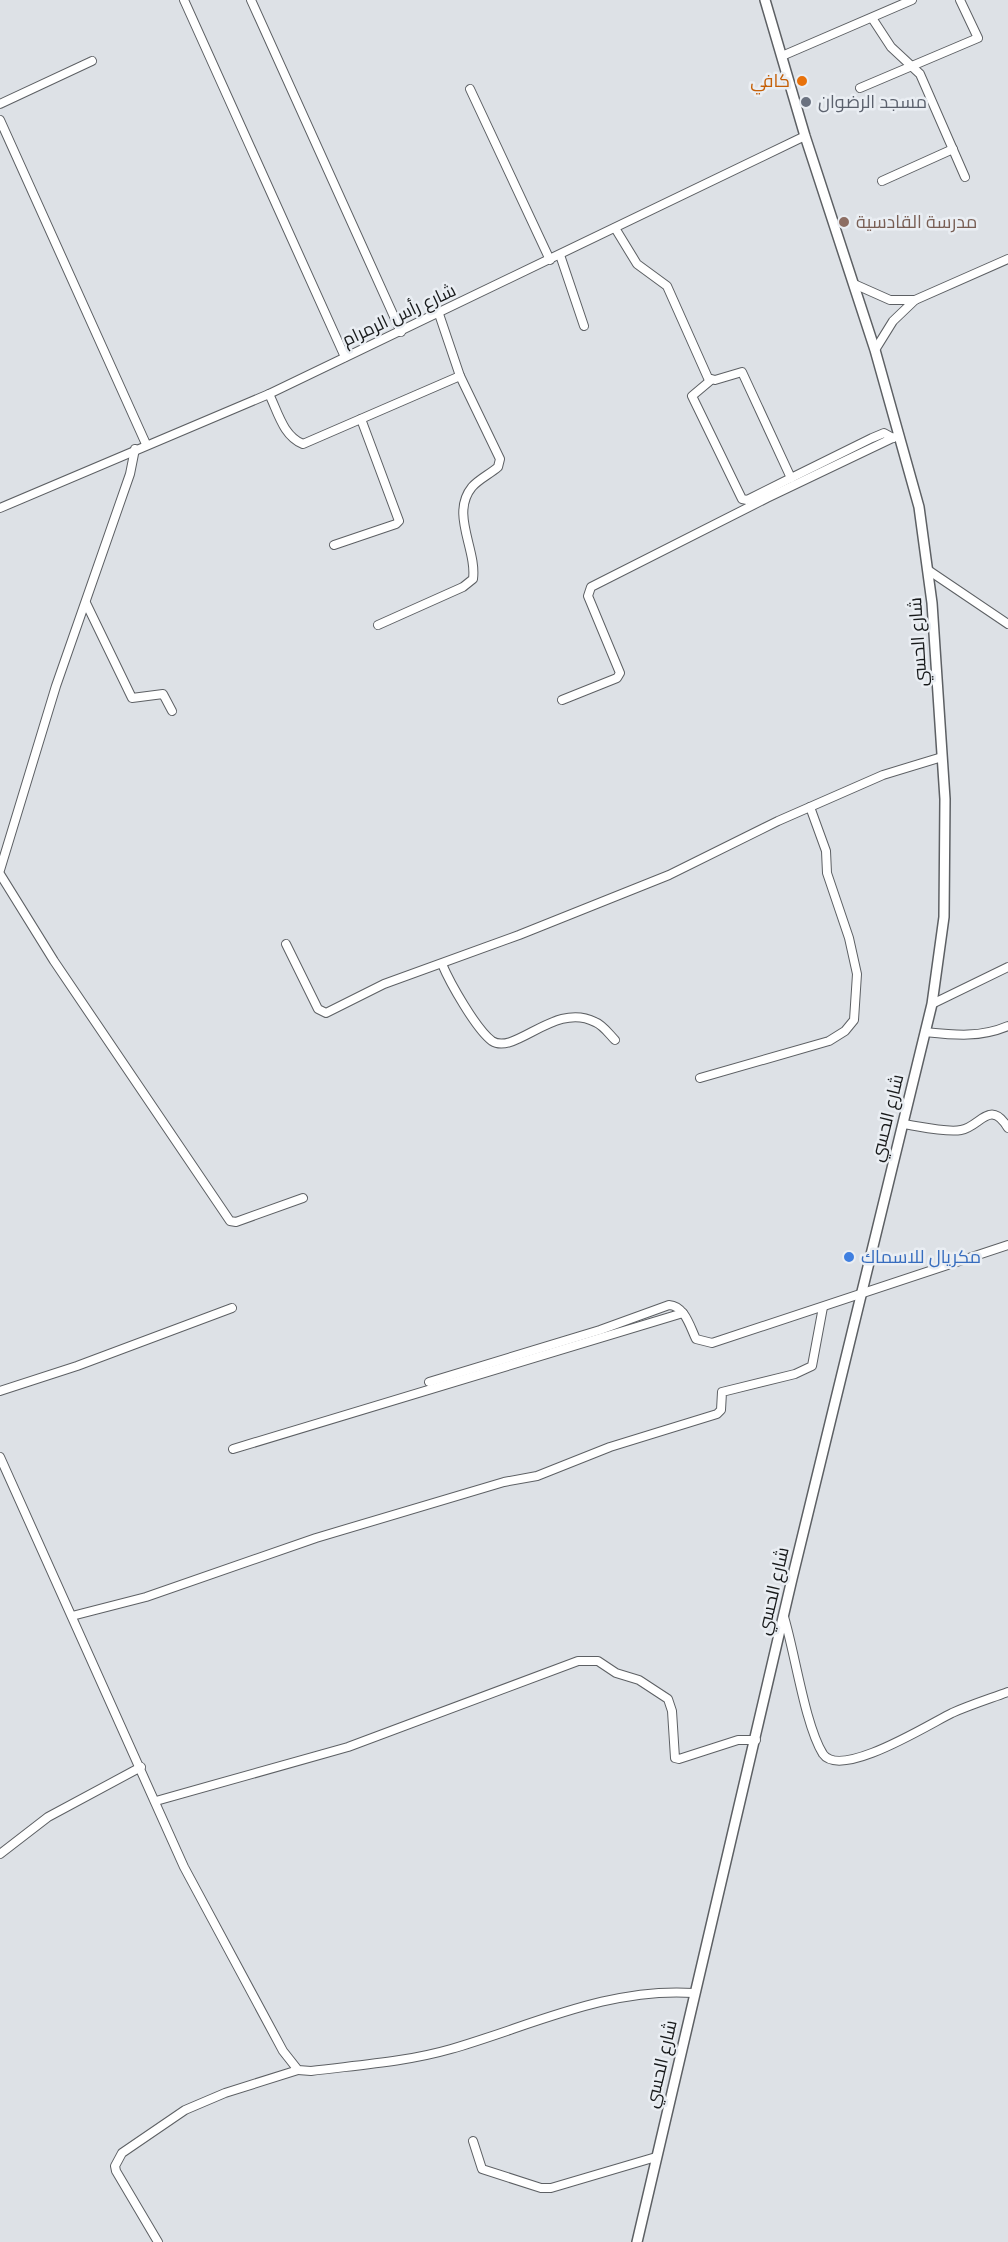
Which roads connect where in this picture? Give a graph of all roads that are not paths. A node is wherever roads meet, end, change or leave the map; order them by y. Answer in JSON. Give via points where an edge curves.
{"nodes":[{"id":1,"x":184,"y":0,"type":"edge"},
{"id":2,"x":251,"y":0,"type":"edge"},
{"id":3,"x":765,"y":0,"type":"edge"},
{"id":4,"x":912,"y":0,"type":"edge"},
{"id":5,"x":960,"y":0,"type":"edge"},
{"id":6,"x":872,"y":18,"type":"junction"},
{"id":7,"x":783,"y":56,"type":"junction"},
{"id":8,"x":92,"y":61,"type":"dead end"},
{"id":9,"x":912,"y":65,"type":"junction"},
{"id":10,"x":860,"y":88,"type":"dead end"},
{"id":11,"x":470,"y":89,"type":"dead end"},
{"id":12,"x":0,"y":104,"type":"edge"},
{"id":13,"x":0,"y":120,"type":"edge"},
{"id":14,"x":806,"y":136,"type":"junction"},
{"id":15,"x":953,"y":149,"type":"junction"},
{"id":16,"x":965,"y":177,"type":"dead end"},
{"id":17,"x":882,"y":181,"type":"dead end"},
{"id":18,"x":615,"y":228,"type":"junction"},
{"id":19,"x":560,"y":255,"type":"junction"},
{"id":20,"x":1008,"y":259,"type":"edge"},
{"id":21,"x":550,"y":260,"type":"junction"},
{"id":22,"x":854,"y":284,"type":"junction"},
{"id":23,"x":915,"y":300,"type":"junction"},
{"id":24,"x":439,"y":314,"type":"junction"},
{"id":25,"x":584,"y":327,"type":"dead end"},
{"id":26,"x":401,"y":332,"type":"junction"},
{"id":27,"x":875,"y":350,"type":"junction"},
{"id":28,"x":345,"y":357,"type":"junction"},
{"id":29,"x":460,"y":376,"type":"junction"},
{"id":30,"x":711,"y":380,"type":"junction"},
{"id":31,"x":269,"y":394,"type":"junction"},
{"id":32,"x":361,"y":419,"type":"junction"},
{"id":33,"x":896,"y":436,"type":"junction"},
{"id":34,"x":146,"y":444,"type":"junction"},
{"id":35,"x":135,"y":449,"type":"junction"},
{"id":36,"x":791,"y":478,"type":"junction"},
{"id":37,"x":765,"y":495,"type":"junction"},
{"id":38,"x":0,"y":508,"type":"edge"},
{"id":39,"x":334,"y":545,"type":"dead end"},
{"id":40,"x":928,"y":570,"type":"junction"},
{"id":41,"x":86,"y":603,"type":"junction"},
{"id":42,"x":1008,"y":624,"type":"edge"},
{"id":43,"x":378,"y":625,"type":"dead end"},
{"id":44,"x":562,"y":700,"type":"dead end"},
{"id":45,"x":172,"y":711,"type":"dead end"},
{"id":46,"x":942,"y":757,"type":"junction"},
{"id":47,"x":810,"y":807,"type":"junction"},
{"id":48,"x":0,"y":872,"type":"edge"},
{"id":49,"x":286,"y":944,"type":"dead end"},
{"id":50,"x":441,"y":964,"type":"junction"},
{"id":51,"x":1008,"y":967,"type":"edge"},
{"id":52,"x":932,"y":1004,"type":"junction"},
{"id":53,"x":1008,"y":1026,"type":"edge"},
{"id":54,"x":925,"y":1032,"type":"junction"},
{"id":55,"x":615,"y":1040,"type":"dead end"},
{"id":56,"x":700,"y":1078,"type":"dead end"},
{"id":57,"x":903,"y":1124,"type":"junction"},
{"id":58,"x":1008,"y":1128,"type":"edge"},
{"id":59,"x":303,"y":1198,"type":"dead end"},
{"id":60,"x":1008,"y":1245,"type":"edge"},
{"id":61,"x":861,"y":1293,"type":"junction"},
{"id":62,"x":823,"y":1307,"type":"junction"},
{"id":63,"x":232,"y":1308,"type":"dead end"},
{"id":64,"x":683,"y":1313,"type":"junction"},
{"id":65,"x":429,"y":1382,"type":"dead end"},
{"id":66,"x":0,"y":1391,"type":"edge"},
{"id":67,"x":233,"y":1449,"type":"dead end"},
{"id":68,"x":0,"y":1457,"type":"edge"},
{"id":69,"x":72,"y":1616,"type":"junction"},
{"id":70,"x":784,"y":1617,"type":"junction"},
{"id":71,"x":1008,"y":1692,"type":"edge"},
{"id":72,"x":756,"y":1740,"type":"junction"},
{"id":73,"x":141,"y":1767,"type":"junction"},
{"id":74,"x":156,"y":1801,"type":"junction"},
{"id":75,"x":0,"y":1854,"type":"edge"},
{"id":76,"x":694,"y":1993,"type":"junction"},
{"id":77,"x":298,"y":2070,"type":"junction"},
{"id":78,"x":473,"y":2141,"type":"dead end"},
{"id":79,"x":656,"y":2157,"type":"junction"},
{"id":80,"x":158,"y":2242,"type":"edge"},
{"id":81,"x":637,"y":2242,"type":"edge"}],
"edges":[{"from":1,"to":28,"type":"street"},
{"from":2,"to":26,"type":"street"},
{"from":3,"to":7,"type":"street","name":"شارع الحسي"},
{"from":4,"to":6,"type":"street"},
{"from":5,"to":9,"type":"street","via":[[978,38]]},
{"from":6,"to":7,"type":"street"},
{"from":6,"to":9,"type":"street","via":[[891,46]]},
{"from":7,"to":14,"type":"street","name":"شارع الحسي"},
{"from":8,"to":12,"type":"street"},
{"from":9,"to":10,"type":"street"},
{"from":9,"to":15,"type":"street","via":[[920,74]]},
{"from":11,"to":21,"type":"street"},
{"from":13,"to":34,"type":"street"},
{"from":14,"to":18,"type":"street","name":"شارع رأس الرمرام"},
{"from":14,"to":22,"type":"street","name":"شارع الحسي"},
{"from":15,"to":16,"type":"street"},
{"from":15,"to":17,"type":"street"},
{"from":18,"to":19,"type":"street","name":"شارع رأس الرمرام"},
{"from":18,"to":30,"type":"street","via":[[637,264],[667,286]]},
{"from":19,"to":21,"type":"street","name":"شارع رأس الرمرام"},
{"from":19,"to":25,"type":"street"},
{"from":20,"to":23,"type":"street"},
{"from":21,"to":24,"type":"street","name":"شارع رأس الرمرام"},
{"from":22,"to":23,"type":"street","via":[[890,300]]},
{"from":22,"to":27,"type":"street","name":"شارع الحسي"},
{"from":23,"to":27,"type":"street","via":[[893,321]]},
{"from":24,"to":26,"type":"street","name":"شارع رأس الرمرام"},
{"from":24,"to":29,"type":"street"},
{"from":26,"to":28,"type":"street","name":"شارع رأس الرمرام"},
{"from":27,"to":33,"type":"street","name":"شارع الحسي"},
{"from":28,"to":31,"type":"street","name":"شارع رأس الرمرام"},
{"from":29,"to":32,"type":"street"},
{"from":29,"to":43,"type":"street","via":[[500,459],[498,467],[473,486],[462,519],[473,579]]},
{"from":30,"to":36,"type":"street","via":[[742,372]]},
{"from":30,"to":37,"type":"street","via":[[694,392],[696,406],[742,499]]},
{"from":31,"to":32,"type":"street","via":[[287,433],[303,444]]},
{"from":31,"to":34,"type":"street","name":"شارع رأس الرمرام"},
{"from":32,"to":39,"type":"street","via":[[399,521]]},
{"from":33,"to":36,"type":"street","via":[[884,433]]},
{"from":33,"to":37,"type":"street"},
{"from":33,"to":40,"type":"street","name":"شارع الحسي","via":[[919,507]]},
{"from":34,"to":35,"type":"street","name":"شارع رأس الرمرام"},
{"from":35,"to":38,"type":"street","name":"شارع رأس الرمرام"},
{"from":35,"to":41,"type":"street"},
{"from":36,"to":37,"type":"street"},
{"from":37,"to":44,"type":"street","via":[[591,587],[588,596],[620,673]]},
{"from":40,"to":42,"type":"street"},
{"from":40,"to":46,"type":"street","name":"شارع الحسي"},
{"from":41,"to":45,"type":"street","via":[[132,698],[163,694]]},
{"from":41,"to":48,"type":"street","via":[[56,686]]},
{"from":46,"to":47,"type":"street","via":[[883,776]]},
{"from":46,"to":52,"type":"street","name":"شارع الحسي","via":[[944,917]]},
{"from":47,"to":50,"type":"street","via":[[669,875]]},
{"from":47,"to":56,"type":"street","via":[[852,950],[856,974],[854,1020],[828,1041]]},
{"from":48,"to":59,"type":"street","via":[[54,961],[230,1221]]},
{"from":49,"to":50,"type":"street","via":[[322,1012]]},
{"from":50,"to":55,"type":"street","via":[[456,994],[493,1041],[520,1039],[567,1016],[597,1022]]},
{"from":51,"to":52,"type":"street"},
{"from":52,"to":54,"type":"street","name":"شارع الحسي"},
{"from":53,"to":54,"type":"street","via":[[964,1036]]},
{"from":54,"to":57,"type":"street","name":"شارع الحسي"},
{"from":57,"to":58,"type":"street","via":[[960,1130],[996,1115]]},
{"from":57,"to":61,"type":"street","name":"شارع الحسي"},
{"from":60,"to":61,"type":"street"},
{"from":61,"to":62,"type":"street"},
{"from":61,"to":70,"type":"street","name":"شارع الحسي"},
{"from":62,"to":64,"type":"street","via":[[712,1343],[696,1339]]},
{"from":62,"to":69,"type":"street","via":[[812,1366],[722,1392],[721,1410],[717,1414],[610,1447],[537,1476],[504,1482],[316,1538],[146,1597]]},
{"from":63,"to":66,"type":"street"},
{"from":64,"to":65,"type":"street","via":[[676,1305],[669,1305]]},
{"from":64,"to":67,"type":"street"},
{"from":68,"to":69,"type":"street"},
{"from":69,"to":73,"type":"street"},
{"from":70,"to":71,"type":"street","via":[[812,1725],[822,1751],[834,1762],[880,1749],[924,1731],[964,1708]]},
{"from":70,"to":72,"type":"street","name":"شارع الحسي"},
{"from":72,"to":74,"type":"street","via":[[738,1740],[675,1758],[669,1699],[598,1661],[578,1661],[348,1747]]},
{"from":72,"to":76,"type":"street","name":"شارع الحسي"},
{"from":73,"to":74,"type":"street"},
{"from":73,"to":75,"type":"street","via":[[48,1817]]},
{"from":74,"to":77,"type":"street","via":[[184,1867],[274,2036]]},
{"from":76,"to":77,"type":"street","via":[[661,1992],[569,2008],[459,2046],[417,2056],[311,2072]]},
{"from":76,"to":79,"type":"street","name":"شارع الحسي"},
{"from":77,"to":80,"type":"street","via":[[185,2110],[122,2153],[116,2171]]},
{"from":78,"to":79,"type":"street","via":[[482,2169],[541,2188]]},
{"from":79,"to":81,"type":"street","name":"شارع الحسي"}]}
